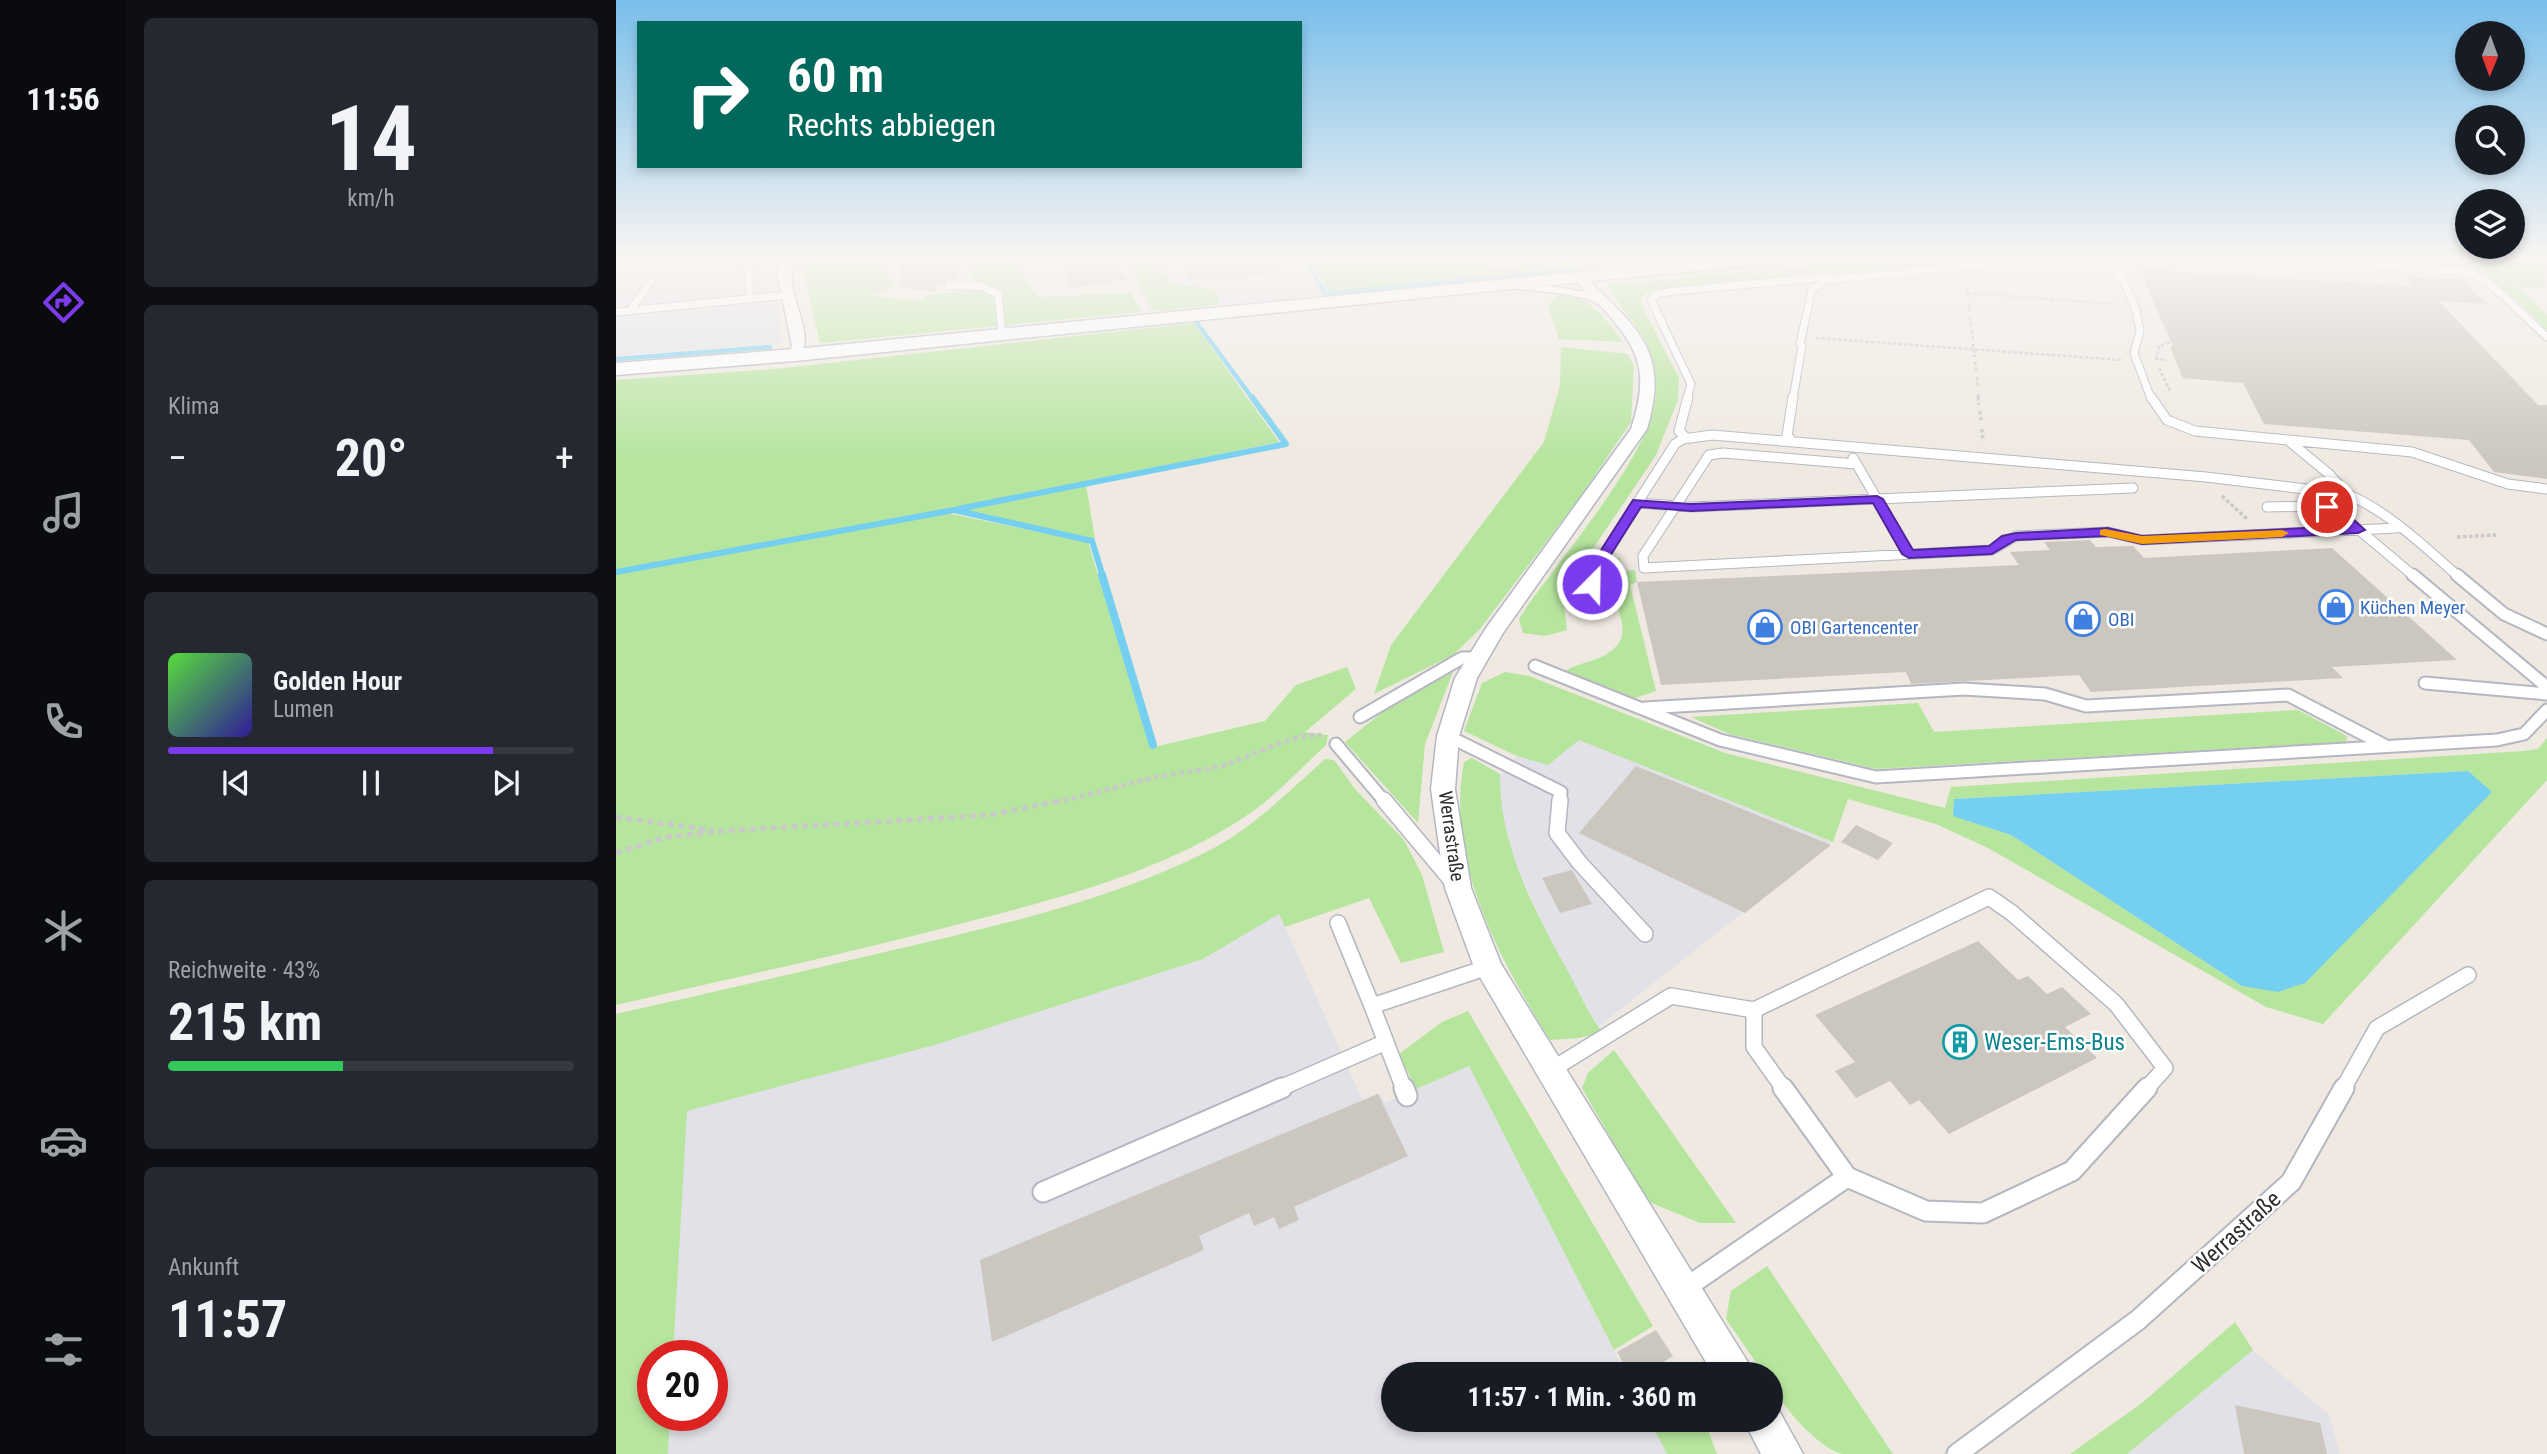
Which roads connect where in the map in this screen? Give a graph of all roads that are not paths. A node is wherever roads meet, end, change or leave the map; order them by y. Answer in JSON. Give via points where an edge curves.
{"nodes":[{"id":1,"x":795,"y":327,"type":"edge"},
{"id":2,"x":1001,"y":327,"type":"edge"},
{"id":3,"x":1066,"y":327,"type":"edge"},
{"id":4,"x":1624,"y":327,"type":"edge"},
{"id":5,"x":1664,"y":327,"type":"edge"},
{"id":6,"x":1803,"y":327,"type":"edge"},
{"id":7,"x":2139,"y":327,"type":"edge"},
{"id":8,"x":1002,"y":334,"type":"junction"},
{"id":9,"x":795,"y":355,"type":"junction"},
{"id":10,"x":616,"y":369,"type":"edge"},
{"id":11,"x":1685,"y":437,"type":"junction"},
{"id":12,"x":1791,"y":440,"type":"junction"},
{"id":13,"x":2289,"y":441,"type":"junction"},
{"id":14,"x":1847,"y":448,"type":"junction"},
{"id":15,"x":1856,"y":464,"type":"junction"},
{"id":16,"x":2133,"y":488,"type":"dead end"},
{"id":17,"x":2547,"y":489,"type":"edge"},
{"id":18,"x":2347,"y":494,"type":"junction"},
{"id":19,"x":1877,"y":499,"type":"junction"},
{"id":20,"x":1638,"y":503,"type":"junction"},
{"id":21,"x":1675,"y":507,"type":"junction"},
{"id":22,"x":2267,"y":507,"type":"dead end"},
{"id":23,"x":2397,"y":528,"type":"junction"},
{"id":24,"x":2358,"y":530,"type":"junction"},
{"id":25,"x":1909,"y":554,"type":"junction"},
{"id":26,"x":1594,"y":602,"type":"dead end"},
{"id":27,"x":2547,"y":634,"type":"edge"},
{"id":28,"x":1477,"y":658,"type":"junction"},
{"id":29,"x":1535,"y":666,"type":"dead end"},
{"id":30,"x":2425,"y":683,"type":"dead end"},
{"id":31,"x":2547,"y":687,"type":"edge"},
{"id":32,"x":2547,"y":694,"type":"edge"},
{"id":33,"x":1642,"y":709,"type":"junction"},
{"id":34,"x":2547,"y":710,"type":"edge"},
{"id":35,"x":1360,"y":717,"type":"dead end"},
{"id":36,"x":1448,"y":736,"type":"junction"},
{"id":37,"x":1336,"y":744,"type":"road end"},
{"id":38,"x":2387,"y":746,"type":"junction"},
{"id":39,"x":1458,"y":888,"type":"junction"},
{"id":40,"x":1338,"y":923,"type":"dead end"},
{"id":41,"x":1645,"y":934,"type":"dead end"},
{"id":42,"x":1488,"y":967,"type":"junction"},
{"id":43,"x":2468,"y":975,"type":"dead end"},
{"id":44,"x":1372,"y":1006,"type":"junction"},
{"id":45,"x":1754,"y":1010,"type":"junction"},
{"id":46,"x":1386,"y":1042,"type":"junction"},
{"id":47,"x":1551,"y":1070,"type":"junction"},
{"id":48,"x":1407,"y":1096,"type":"dead end"},
{"id":49,"x":1847,"y":1177,"type":"junction"},
{"id":50,"x":1043,"y":1192,"type":"dead end"},
{"id":51,"x":1683,"y":1289,"type":"junction"},
{"id":52,"x":1727,"y":1362,"type":"edge"},
{"id":53,"x":1770,"y":1432,"type":"edge"},
{"id":54,"x":1783,"y":1454,"type":"edge"},
{"id":55,"x":1957,"y":1454,"type":"edge"}],
"edges":[{"from":1,"to":9,"type":"street","via":[[799,346]]},
{"from":2,"to":8,"type":"lane"},
{"from":3,"to":8,"type":"main road"},
{"from":4,"to":28,"type":"street","name":"Werrastraße","via":[[1638,344],[1649,377],[1639,429]]},
{"from":5,"to":11,"type":"lane","via":[[1689,376],[1690,393],[1679,430]]},
{"from":6,"to":12,"type":"lane","via":[[1787,436]]},
{"from":7,"to":13,"type":"lane","via":[[2134,353],[2160,415],[2202,433]]},
{"from":8,"to":9,"type":"main road"},
{"from":9,"to":10,"type":"main road"},
{"from":11,"to":12,"type":"lane"},
{"from":11,"to":20,"type":"lane","via":[[1675,444]]},
{"from":12,"to":14,"type":"lane"},
{"from":13,"to":17,"type":"lane","via":[[2412,452],[2508,484]]},
{"from":13,"to":18,"type":"lane"},
{"from":14,"to":15,"type":"lane"},
{"from":14,"to":18,"type":"lane","via":[[2206,477]]},
{"from":15,"to":19,"type":"lane"},
{"from":15,"to":21,"type":"lane","via":[[1715,453]]},
{"from":16,"to":19,"type":"lane"},
{"from":18,"to":23,"type":"lane"},
{"from":19,"to":21,"type":"lane"},
{"from":19,"to":25,"type":"lane"},
{"from":20,"to":21,"type":"lane"},
{"from":20,"to":26,"type":"lane","via":[[1593,572]]},
{"from":21,"to":25,"type":"lane","via":[[1643,556],[1644,568]]},
{"from":22,"to":24,"type":"lane","via":[[2327,507]]},
{"from":23,"to":24,"type":"lane"},
{"from":23,"to":27,"type":"lane","via":[[2504,614]]},
{"from":24,"to":25,"type":"lane","via":[[2142,540],[2108,532],[2016,536],[1992,550]]},
{"from":24,"to":31,"type":"lane"},
{"from":28,"to":35,"type":"lane","via":[[1462,658]]},
{"from":28,"to":36,"type":"street","name":"Werrastraße"},
{"from":29,"to":33,"type":"lane"},
{"from":30,"to":32,"type":"lane"},
{"from":33,"to":38,"type":"lane","via":[[1720,740],[1885,777]]},
{"from":33,"to":38,"type":"lane","via":[[1964,689],[2045,694],[2086,706],[2288,695]]},
{"from":34,"to":38,"type":"lane","via":[[2524,734],[2512,738]]},
{"from":36,"to":39,"type":"street","name":"Werrastraße","via":[[1443,789]]},
{"from":36,"to":41,"type":"lane","via":[[1561,792],[1557,833]]},
{"from":37,"to":39,"type":"lane"},
{"from":39,"to":42,"type":"street","name":"Werrastraße"},
{"from":40,"to":44,"type":"lane"},
{"from":42,"to":44,"type":"lane"},
{"from":42,"to":47,"type":"street","name":"Werrastraße"},
{"from":43,"to":55,"type":"lane","name":"Werrastraße","via":[[2377,1028],[2291,1182],[2138,1320]]},
{"from":44,"to":46,"type":"lane"},
{"from":45,"to":47,"type":"lane","via":[[1671,996]]},
{"from":45,"to":49,"type":"lane","via":[[1754,1047]]},
{"from":45,"to":49,"type":"lane","via":[[1989,897],[2116,1004],[2165,1068],[2072,1171],[1983,1213],[1926,1211]]},
{"from":46,"to":48,"type":"lane"},
{"from":46,"to":50,"type":"lane"},
{"from":47,"to":51,"type":"street","name":"Werrastraße"},
{"from":49,"to":51,"type":"lane"},
{"from":51,"to":52,"type":"street","name":"Werrastraße"},
{"from":53,"to":54,"type":"street"}]}
